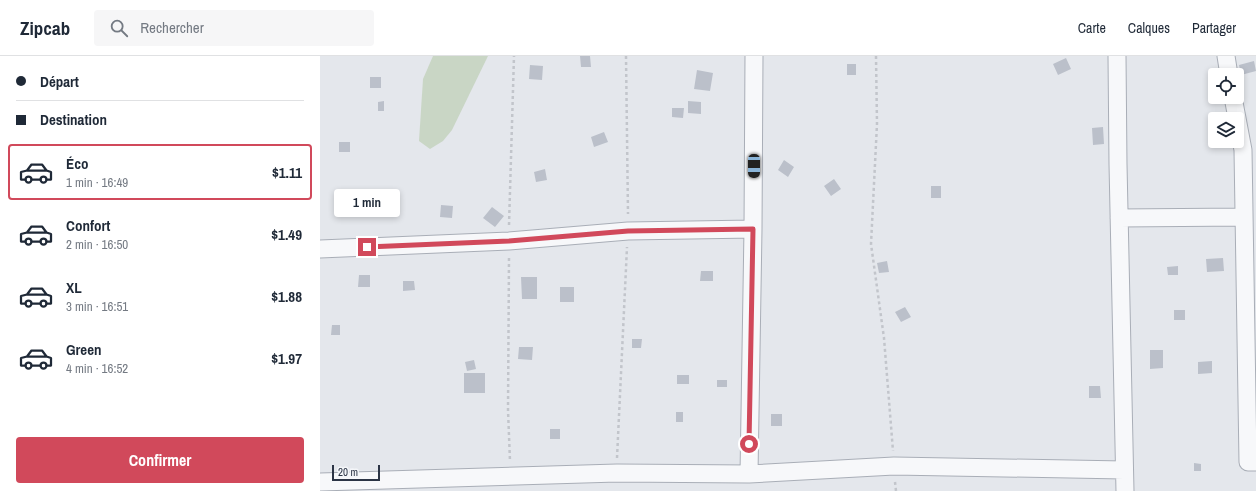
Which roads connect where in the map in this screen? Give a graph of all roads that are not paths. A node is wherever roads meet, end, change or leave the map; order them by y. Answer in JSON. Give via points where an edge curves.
{"nodes":[{"id":1,"x":754,"y":56,"type":"edge"},
{"id":2,"x":1117,"y":56,"type":"edge"},
{"id":3,"x":1226,"y":56,"type":"edge"},
{"id":4,"x":1228,"y":68,"type":"edge"},
{"id":5,"x":1234,"y":104,"type":"edge"},
{"id":6,"x":1244,"y":217,"type":"junction"},
{"id":7,"x":1119,"y":218,"type":"junction"},
{"id":8,"x":753,"y":229,"type":"junction"},
{"id":9,"x":320,"y":249,"type":"edge"},
{"id":10,"x":1256,"y":462,"type":"edge"},
{"id":11,"x":1124,"y":470,"type":"junction"},
{"id":12,"x":749,"y":474,"type":"junction"},
{"id":13,"x":320,"y":482,"type":"edge"},
{"id":14,"x":1125,"y":491,"type":"edge"}],
"edges":[{"from":1,"to":8,"type":"street"},
{"from":2,"to":7,"type":"street"},
{"from":3,"to":4,"type":"street"},
{"from":5,"to":6,"type":"street","via":[[1243,150]]},
{"from":6,"to":7,"type":"street"},
{"from":6,"to":10,"type":"street","via":[[1248,462]]},
{"from":7,"to":11,"type":"street"},
{"from":8,"to":9,"type":"street","via":[[628,231],[509,241]]},
{"from":8,"to":12,"type":"street"},
{"from":11,"to":12,"type":"street","via":[[894,466]]},
{"from":11,"to":14,"type":"street"},
{"from":12,"to":13,"type":"street","via":[[617,473]]}]}
